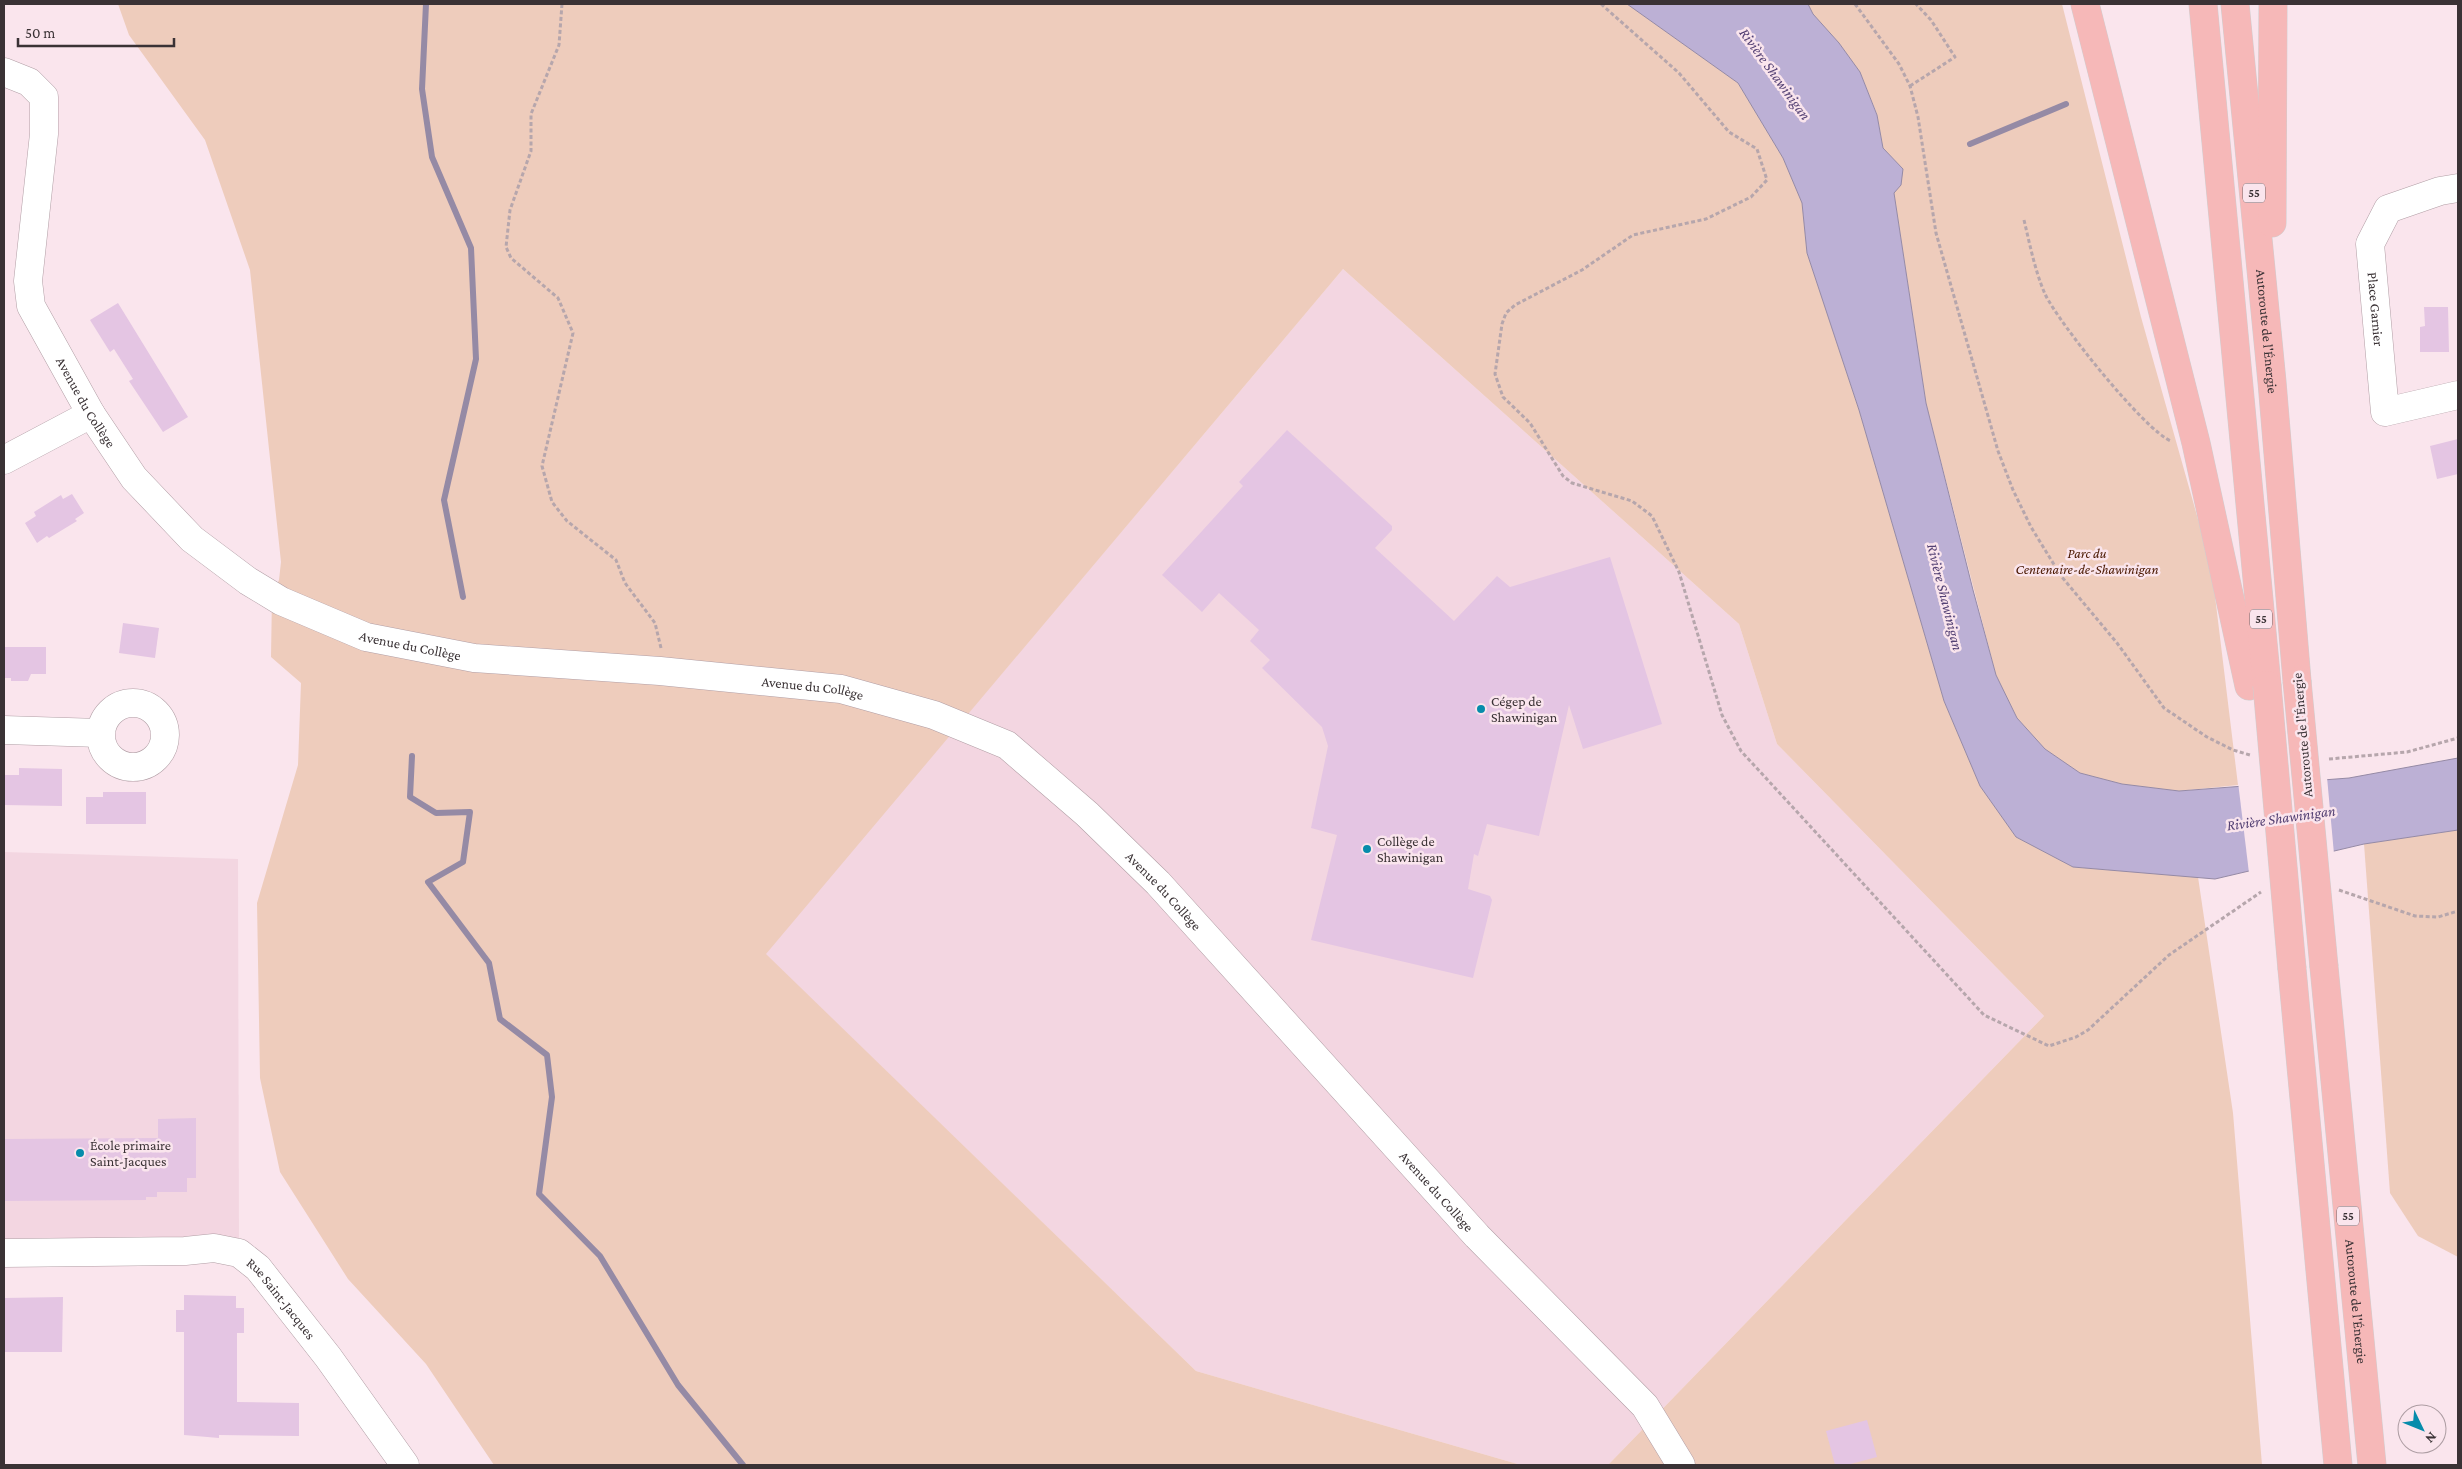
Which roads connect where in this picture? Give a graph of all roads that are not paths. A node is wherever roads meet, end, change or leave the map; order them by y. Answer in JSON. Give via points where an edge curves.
{"nodes":[{"id":1,"x":2085,"y":4,"type":"edge"},
{"id":2,"x":2203,"y":4,"type":"edge"},
{"id":3,"x":2235,"y":4,"type":"edge"},
{"id":4,"x":2273,"y":4,"type":"edge"},
{"id":5,"x":4,"y":72,"type":"edge"},
{"id":6,"x":2458,"y":188,"type":"edge"},
{"id":7,"x":2272,"y":382,"type":"junction"},
{"id":8,"x":2458,"y":395,"type":"edge"},
{"id":9,"x":91,"y":414,"type":"junction"},
{"id":10,"x":4,"y":460,"type":"edge"},
{"id":11,"x":2258,"y":685,"type":"junction"},
{"id":12,"x":4,"y":730,"type":"edge"},
{"id":13,"x":100,"y":733,"type":"dead end"},
{"id":14,"x":4,"y":1253,"type":"edge"},
{"id":15,"x":405,"y":1465,"type":"edge"},
{"id":16,"x":1680,"y":1465,"type":"edge"},
{"id":17,"x":2338,"y":1465,"type":"edge"},
{"id":18,"x":2372,"y":1465,"type":"edge"}],
"edges":[{"from":1,"to":11,"type":"highway"},
{"from":2,"to":11,"type":"highway","number":"55"},
{"from":3,"to":7,"type":"highway","name":"Autoroute de l'Énergie","number":"55"},
{"from":4,"to":7,"type":"highway"},
{"from":5,"to":9,"type":"street","name":"Avenue du Collège","via":[[29,82],[44,97],[44,134],[28,281],[31,306]]},
{"from":6,"to":8,"type":"street","name":"Place Garnier","via":[[2440,190],[2388,209],[2370,244],[2385,412]]},
{"from":7,"to":18,"type":"highway","name":"Autoroute de l'Énergie","number":"55","bridge":true,"via":[[2297,681]]},
{"from":9,"to":10,"type":"street"},
{"from":9,"to":16,"type":"street","name":"Avenue du Collège","via":[[134,478],[192,539],[281,602],[366,637],[465,656],[841,689],[934,715],[1007,745],[1087,814],[1158,883],[1477,1236],[1645,1406]]},
{"from":11,"to":17,"type":"highway","number":"55","bridge":true,"via":[[2276,806]]},
{"from":12,"to":13,"type":"street"},
{"from":14,"to":15,"type":"street","name":"Rue Saint-Jacques","via":[[214,1248],[239,1253],[258,1268],[328,1357]]}]}
